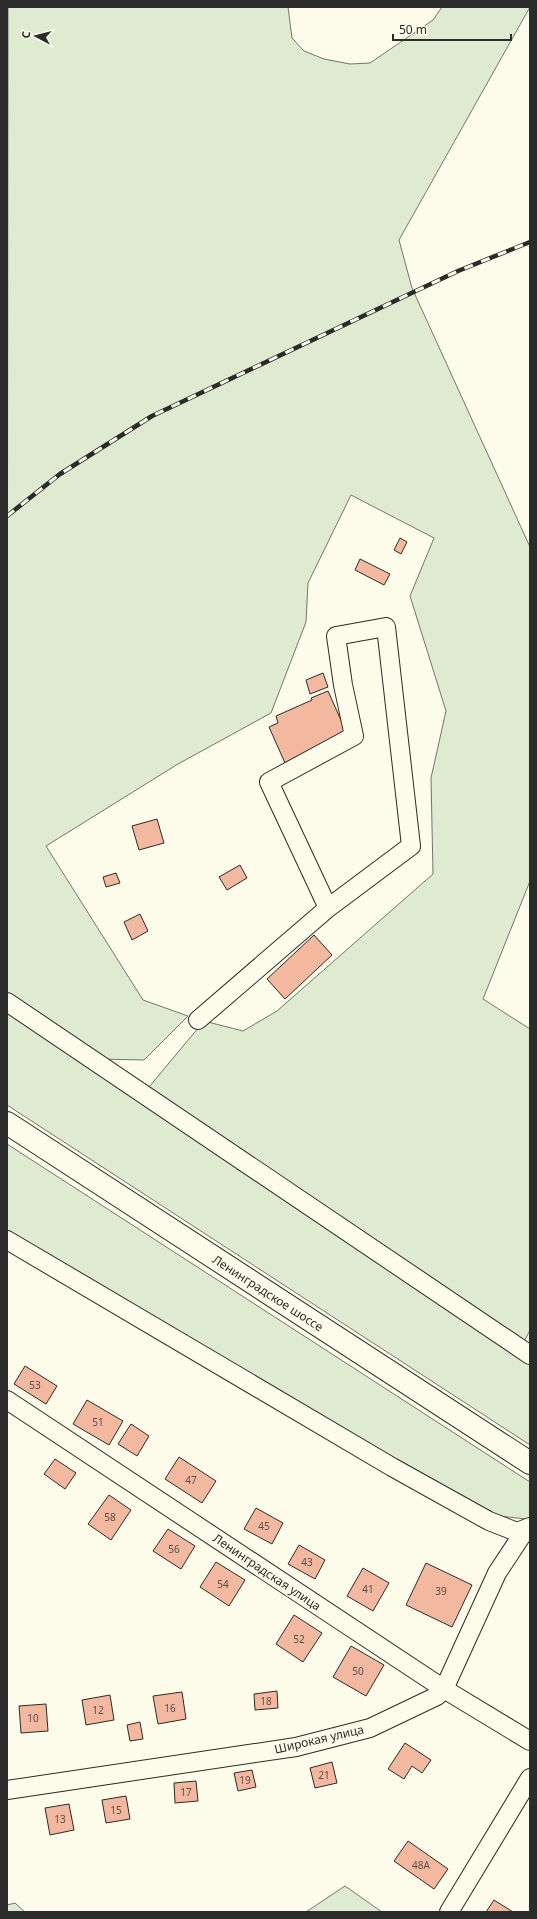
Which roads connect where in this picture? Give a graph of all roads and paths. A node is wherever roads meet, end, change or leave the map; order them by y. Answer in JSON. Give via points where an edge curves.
{"nodes":[{"id":1,"x":328,"y":908,"type":"junction"},
{"id":2,"x":7,"y":1002,"type":"edge"},
{"id":3,"x":198,"y":1020,"type":"dead end"},
{"id":4,"x":7,"y":1123,"type":"edge"},
{"id":5,"x":7,"y":1240,"type":"edge"},
{"id":6,"x":530,"y":1355,"type":"edge"},
{"id":7,"x":7,"y":1400,"type":"edge"},
{"id":8,"x":530,"y":1463,"type":"edge"},
{"id":9,"x":528,"y":1528,"type":"edge"},
{"id":10,"x":444,"y":1689,"type":"junction"},
{"id":11,"x":530,"y":1741,"type":"edge"},
{"id":12,"x":530,"y":1778,"type":"edge"},
{"id":13,"x":7,"y":1790,"type":"edge"},
{"id":14,"x":449,"y":1912,"type":"edge"}],
"edges":[{"from":1,"to":1,"type":"street","via":[[411,846],[386,627],[336,636],[354,736],[269,782]]},
{"from":1,"to":3,"type":"street"},
{"from":2,"to":6,"type":"street"},
{"from":4,"to":8,"type":"highway","name":"Ленинградское шоссе"},
{"from":5,"to":9,"type":"street","via":[[460,1506],[515,1532]]},
{"from":7,"to":10,"type":"street","name":"Ленинградская улица"},
{"from":9,"to":10,"type":"street","via":[[497,1573]]},
{"from":10,"to":11,"type":"street","name":"Ленинградская улица"},
{"from":10,"to":13,"type":"street","name":"Широкая улица","via":[[437,1696],[370,1728],[296,1747]]},
{"from":12,"to":14,"type":"street"}]}
